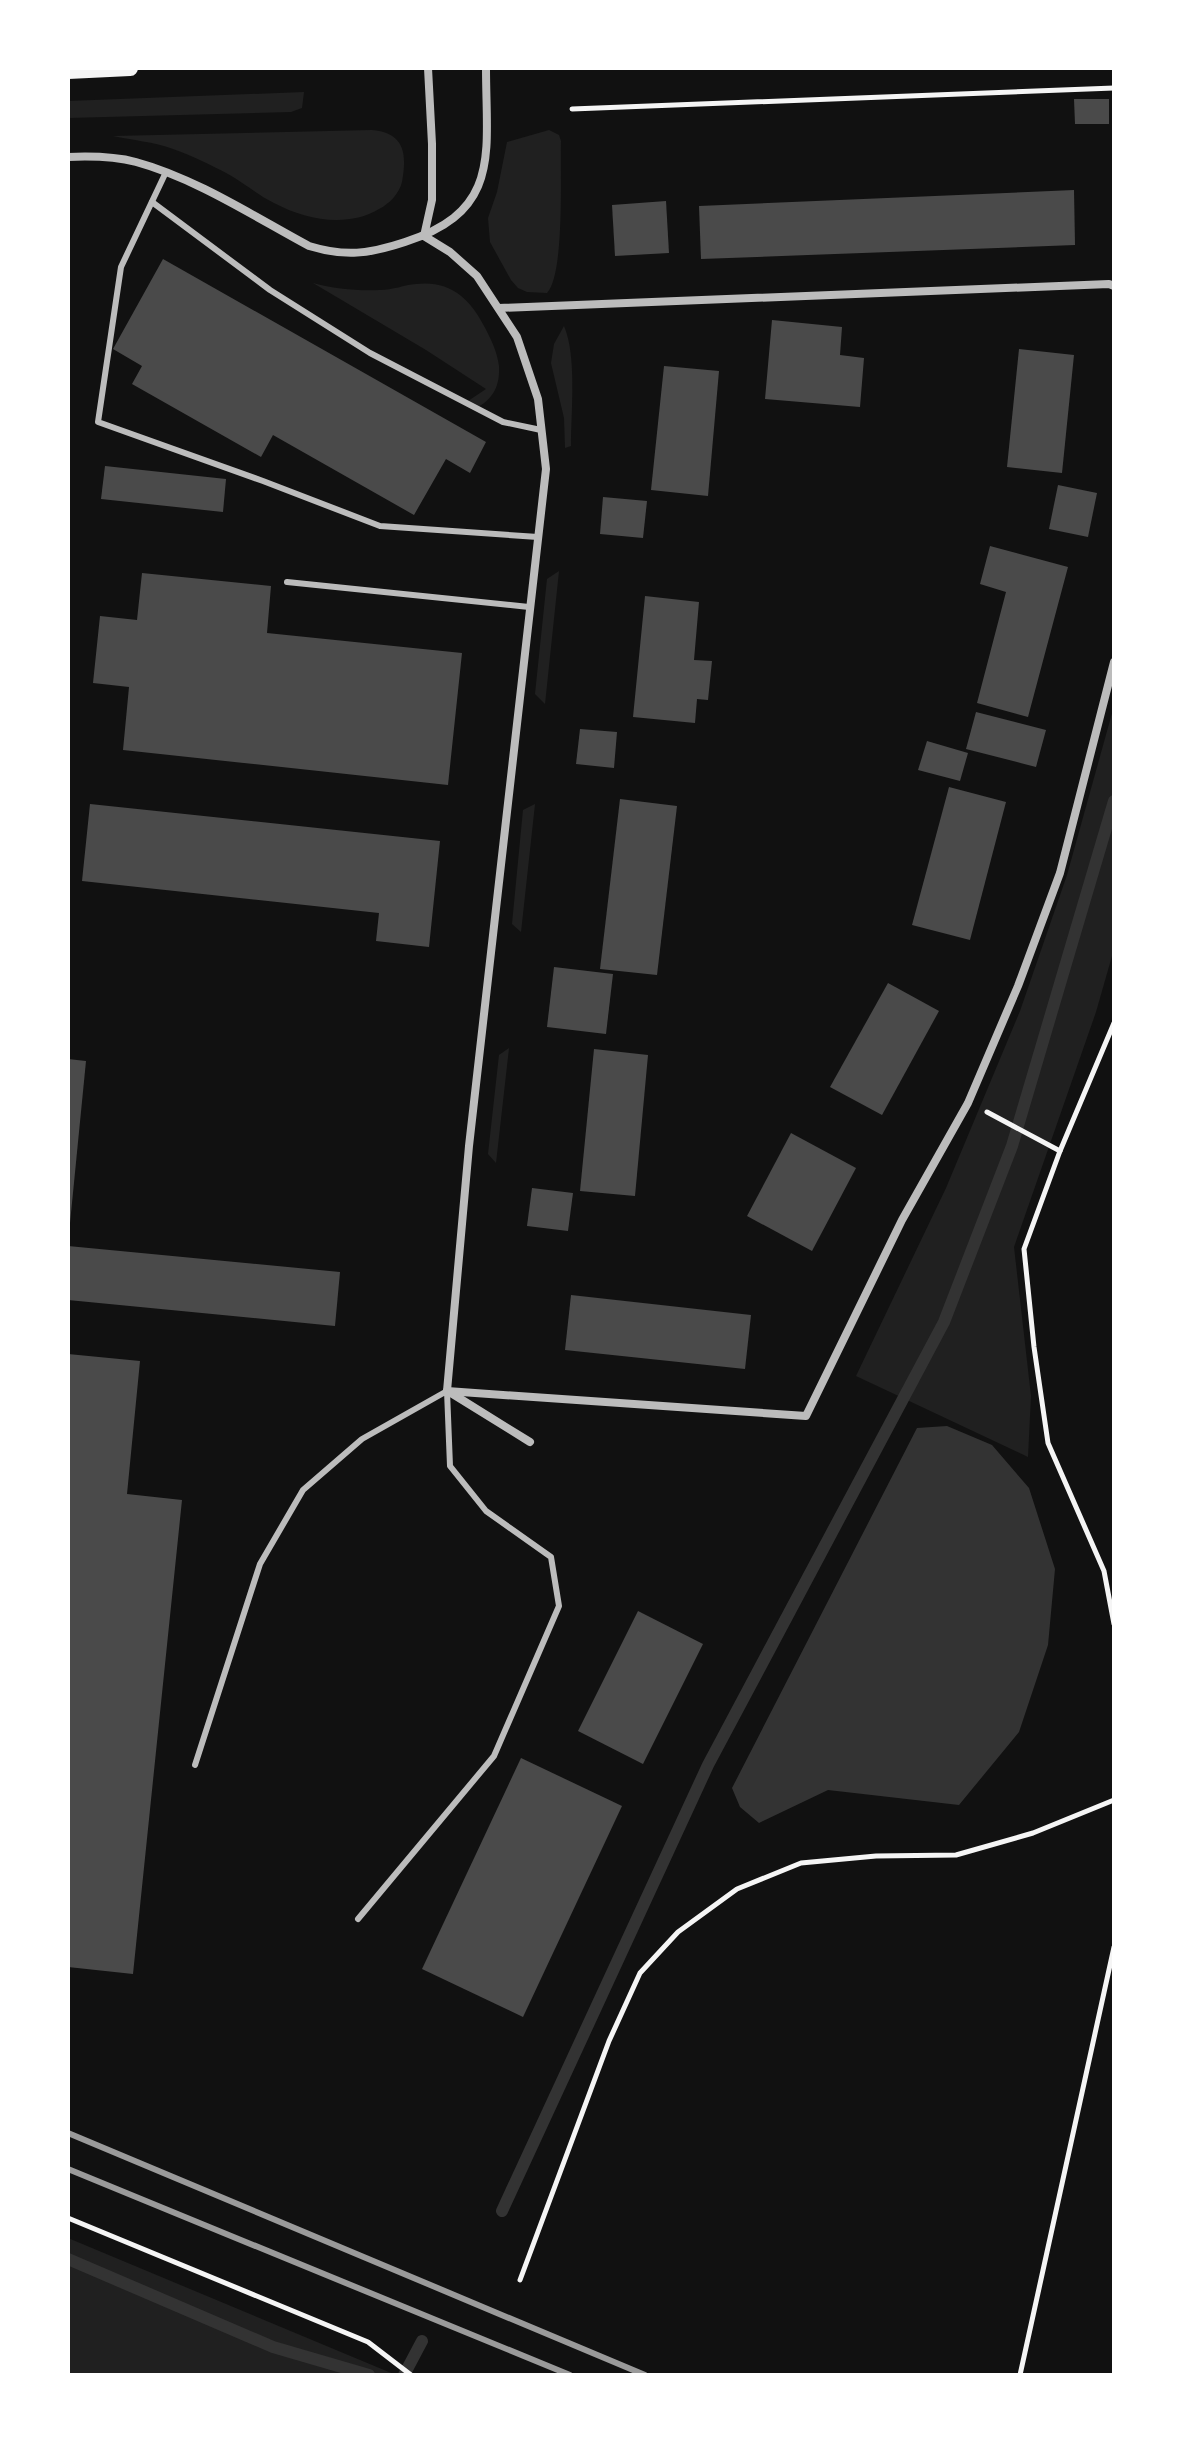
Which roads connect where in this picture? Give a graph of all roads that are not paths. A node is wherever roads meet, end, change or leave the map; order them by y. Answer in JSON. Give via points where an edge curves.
{"nodes":[{"id":1,"x":130,"y":68,"type":"edge"},
{"id":2,"x":428,"y":68,"type":"edge"},
{"id":3,"x":486,"y":68,"type":"edge"},
{"id":4,"x":68,"y":71,"type":"edge"},
{"id":5,"x":68,"y":157,"type":"edge"},
{"id":6,"x":166,"y":172,"type":"junction"},
{"id":7,"x":152,"y":202,"type":"junction"},
{"id":8,"x":424,"y":236,"type":"junction"},
{"id":9,"x":1114,"y":286,"type":"edge"},
{"id":10,"x":499,"y":308,"type":"junction"},
{"id":11,"x":541,"y":430,"type":"junction"},
{"id":12,"x":538,"y":537,"type":"junction"},
{"id":13,"x":287,"y":582,"type":"dead end"},
{"id":14,"x":529,"y":607,"type":"junction"},
{"id":15,"x":1114,"y":662,"type":"edge"},
{"id":16,"x":447,"y":1391,"type":"junction"},
{"id":17,"x":530,"y":1442,"type":"dead end"},
{"id":18,"x":195,"y":1765,"type":"dead end"},
{"id":19,"x":358,"y":1919,"type":"dead end"}],
"edges":[{"from":1,"to":4,"type":"main road"},
{"from":2,"to":8,"type":"street","via":[[432,200]]},
{"from":3,"to":8,"type":"street","via":[[485,159],[479,185],[467,207]]},
{"from":5,"to":6,"type":"street","via":[[99,156]]},
{"from":6,"to":7,"type":"lane"},
{"from":6,"to":8,"type":"street","via":[[327,252],[365,253]]},
{"from":7,"to":11,"type":"lane","via":[[270,290],[370,353],[503,422]]},
{"from":7,"to":12,"type":"lane","via":[[121,267],[98,422],[380,526]]},
{"from":8,"to":10,"type":"street","via":[[477,276]]},
{"from":9,"to":10,"type":"street"},
{"from":10,"to":11,"type":"street","via":[[517,337],[538,399]]},
{"from":11,"to":12,"type":"street","via":[[546,469]]},
{"from":12,"to":14,"type":"street"},
{"from":13,"to":14,"type":"lane"},
{"from":14,"to":16,"type":"street"},
{"from":15,"to":16,"type":"street","via":[[1060,873],[1018,986],[968,1103],[902,1220],[806,1416]]},
{"from":16,"to":17,"type":"street"},
{"from":16,"to":18,"type":"lane","via":[[362,1439],[303,1490],[260,1564]]},
{"from":16,"to":19,"type":"lane","via":[[450,1466],[486,1511],[551,1557],[559,1606],[494,1756]]}]}
